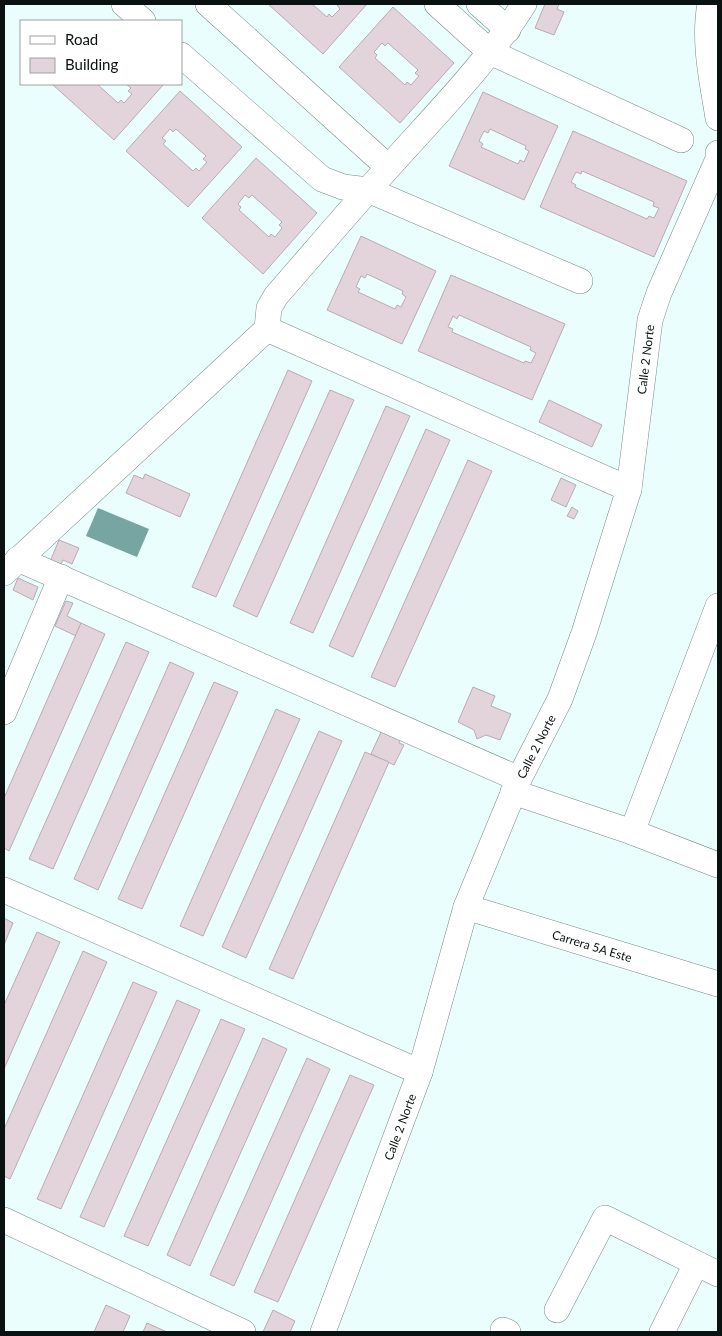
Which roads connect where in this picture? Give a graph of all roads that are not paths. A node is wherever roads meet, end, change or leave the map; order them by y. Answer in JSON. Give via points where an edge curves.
{"nodes":[{"id":1,"x":124,"y":4,"type":"edge"},
{"id":2,"x":208,"y":4,"type":"edge"},
{"id":3,"x":437,"y":4,"type":"edge"},
{"id":4,"x":479,"y":4,"type":"edge"},
{"id":5,"x":524,"y":4,"type":"edge"},
{"id":6,"x":710,"y":4,"type":"edge"},
{"id":7,"x":142,"y":20,"type":"edge"},
{"id":8,"x":508,"y":30,"type":"junction"},
{"id":9,"x":490,"y":52,"type":"junction"},
{"id":10,"x":182,"y":56,"type":"edge"},
{"id":11,"x":718,"y":118,"type":"edge"},
{"id":12,"x":681,"y":140,"type":"dead end"},
{"id":13,"x":718,"y":154,"type":"edge"},
{"id":14,"x":388,"y":167,"type":"junction"},
{"id":15,"x":368,"y":190,"type":"junction"},
{"id":16,"x":580,"y":281,"type":"dead end"},
{"id":17,"x":266,"y":329,"type":"junction"},
{"id":18,"x":629,"y":489,"type":"junction"},
{"id":19,"x":11,"y":566,"type":"edge"},
{"id":20,"x":61,"y":577,"type":"junction"},
{"id":21,"x":718,"y":606,"type":"edge"},
{"id":22,"x":4,"y":712,"type":"edge"},
{"id":23,"x":511,"y":780,"type":"junction"},
{"id":24,"x":632,"y":832,"type":"junction"},
{"id":25,"x":718,"y":865,"type":"edge"},
{"id":26,"x":4,"y":890,"type":"edge"},
{"id":27,"x":466,"y":907,"type":"junction"},
{"id":28,"x":718,"y":984,"type":"edge"},
{"id":29,"x":420,"y":1072,"type":"junction"},
{"id":30,"x":4,"y":1220,"type":"edge"},
{"id":31,"x":696,"y":1264,"type":"junction"},
{"id":32,"x":718,"y":1274,"type":"edge"},
{"id":33,"x":557,"y":1310,"type":"dead end"},
{"id":34,"x":243,"y":1332,"type":"edge"},
{"id":35,"x":323,"y":1332,"type":"edge"},
{"id":36,"x":662,"y":1332,"type":"edge"}],
"edges":[{"from":1,"to":7,"type":"street"},
{"from":2,"to":14,"type":"street"},
{"from":3,"to":9,"type":"street"},
{"from":4,"to":8,"type":"street"},
{"from":5,"to":8,"type":"street"},
{"from":6,"to":11,"type":"street","via":[[707,20],[709,56]]},
{"from":8,"to":9,"type":"street"},
{"from":9,"to":12,"type":"street"},
{"from":9,"to":14,"type":"street"},
{"from":10,"to":15,"type":"street","via":[[322,179],[343,187]]},
{"from":13,"to":18,"type":"street","name":"Calle 2 Norte","via":[[650,320]]},
{"from":14,"to":15,"type":"street"},
{"from":15,"to":16,"type":"street"},
{"from":15,"to":17,"type":"street","via":[[276,296],[269,308]]},
{"from":17,"to":18,"type":"street"},
{"from":17,"to":19,"type":"street"},
{"from":18,"to":23,"type":"street","name":"Calle 2 Norte","via":[[560,699]]},
{"from":19,"to":20,"type":"street"},
{"from":20,"to":22,"type":"street"},
{"from":20,"to":23,"type":"street"},
{"from":21,"to":24,"type":"street"},
{"from":23,"to":24,"type":"street"},
{"from":23,"to":27,"type":"street","name":"Calle 2 Norte"},
{"from":24,"to":25,"type":"street"},
{"from":26,"to":29,"type":"street"},
{"from":27,"to":28,"type":"street","name":"Carrera 5A Este"},
{"from":27,"to":29,"type":"street","name":"Calle 2 Norte"},
{"from":29,"to":35,"type":"street","name":"Calle 2 Norte"},
{"from":30,"to":34,"type":"street"},
{"from":31,"to":32,"type":"street"},
{"from":31,"to":33,"type":"street","via":[[605,1218]]},
{"from":31,"to":36,"type":"street"}]}
